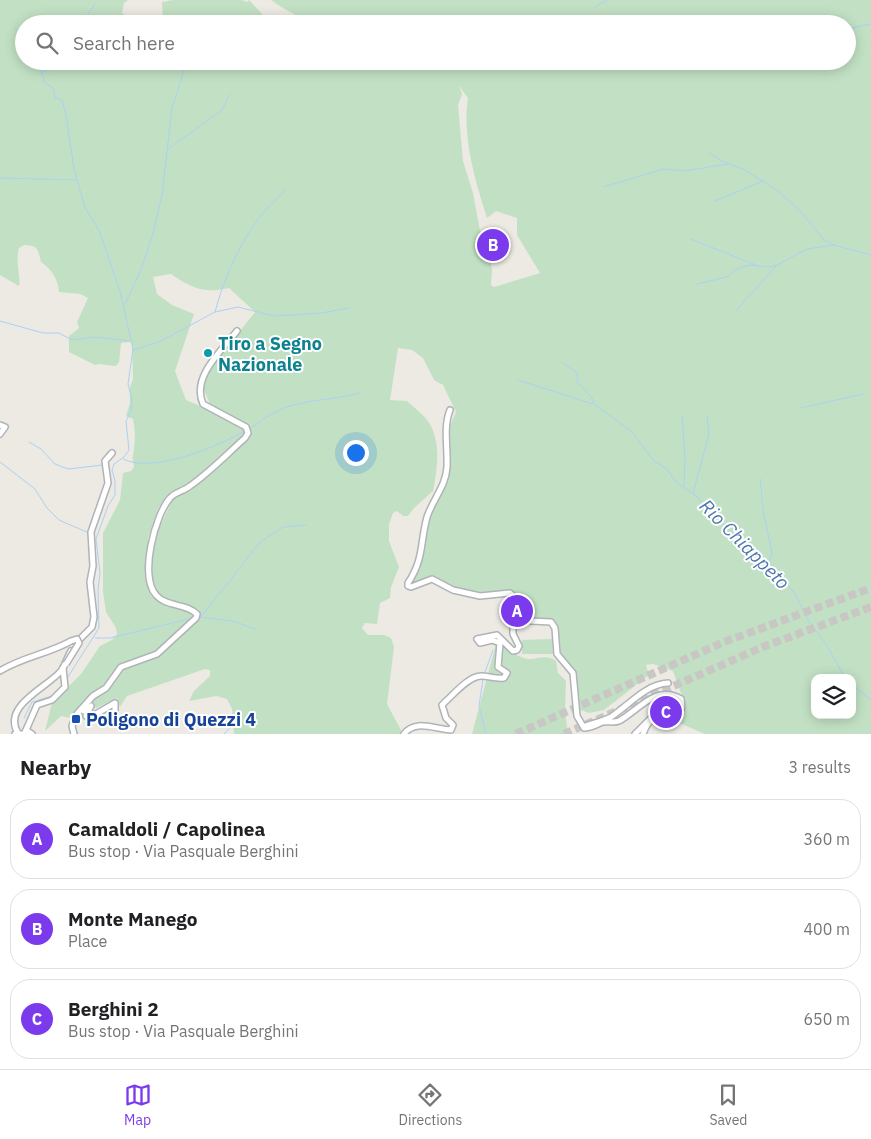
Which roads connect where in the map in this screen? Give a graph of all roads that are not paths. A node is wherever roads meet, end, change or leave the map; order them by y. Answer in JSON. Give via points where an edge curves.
{"nodes":[{"id":1,"x":237,"y":331,"type":"dead end"},
{"id":2,"x":450,"y":410,"type":"dead end"},
{"id":3,"x":0,"y":425,"type":"edge"},
{"id":4,"x":0,"y":434,"type":"edge"},
{"id":5,"x":112,"y":453,"type":"dead end"},
{"id":6,"x":513,"y":617,"type":"dead end"},
{"id":7,"x":64,"y":668,"type":"junction"},
{"id":8,"x":0,"y":671,"type":"edge"},
{"id":9,"x":668,"y":683,"type":"dead end"},
{"id":10,"x":115,"y":712,"type":"dead end"},
{"id":11,"x":680,"y":712,"type":"junction"},
{"id":12,"x":76,"y":715,"type":"junction"},
{"id":13,"x":583,"y":727,"type":"junction"},
{"id":14,"x":26,"y":732,"type":"edge"},
{"id":15,"x":16,"y":733,"type":"edge"},
{"id":16,"x":32,"y":734,"type":"edge"},
{"id":17,"x":74,"y":734,"type":"edge"},
{"id":18,"x":404,"y":734,"type":"edge"},
{"id":19,"x":635,"y":734,"type":"edge"},
{"id":20,"x":643,"y":734,"type":"edge"}],
"edges":[{"from":1,"to":12,"type":"street","via":[[208,368],[200,387],[200,397],[203,404],[246,427],[248,433],[189,487],[171,496],[150,543],[150,584],[155,595],[193,610],[196,618],[157,654],[121,667],[106,688],[93,696]]},
{"from":2,"to":13,"type":"street","via":[[445,422],[448,443],[445,481],[428,517],[420,563],[408,585],[411,587],[432,579],[453,590],[480,596],[510,593],[531,621],[551,622],[555,628],[557,654],[573,673],[577,716]]},
{"from":3,"to":4,"type":"street","via":[[5,427]]},
{"from":5,"to":7,"type":"street","via":[[105,461],[108,483],[91,532],[92,627],[78,640]]},
{"from":6,"to":18,"type":"street","via":[[517,650],[514,651],[497,635],[478,639],[480,643],[492,640],[500,644],[498,667],[507,673],[504,678],[474,678],[446,701],[442,711],[453,725],[451,730],[417,725],[409,727]]},
{"from":7,"to":8,"type":"street","bridge":true,"via":[[80,643],[77,639]]},
{"from":7,"to":14,"type":"street","via":[[66,683],[63,690],[52,700],[36,707]]},
{"from":7,"to":15,"type":"street","via":[[26,697],[16,716]]},
{"from":9,"to":13,"type":"street","via":[[651,687],[608,719]]},
{"from":10,"to":12,"type":"street","via":[[115,703],[89,718],[86,716],[90,705],[79,716]]},
{"from":11,"to":13,"type":"street","via":[[681,699],[666,694],[647,700],[616,722]]},
{"from":11,"to":19,"type":"street","via":[[660,709]]},
{"from":11,"to":20,"type":"street","via":[[675,716],[655,717]]},
{"from":12,"to":17,"type":"street","via":[[72,726]]},
{"from":14,"to":15,"type":"street"},
{"from":14,"to":16,"type":"street"}]}
